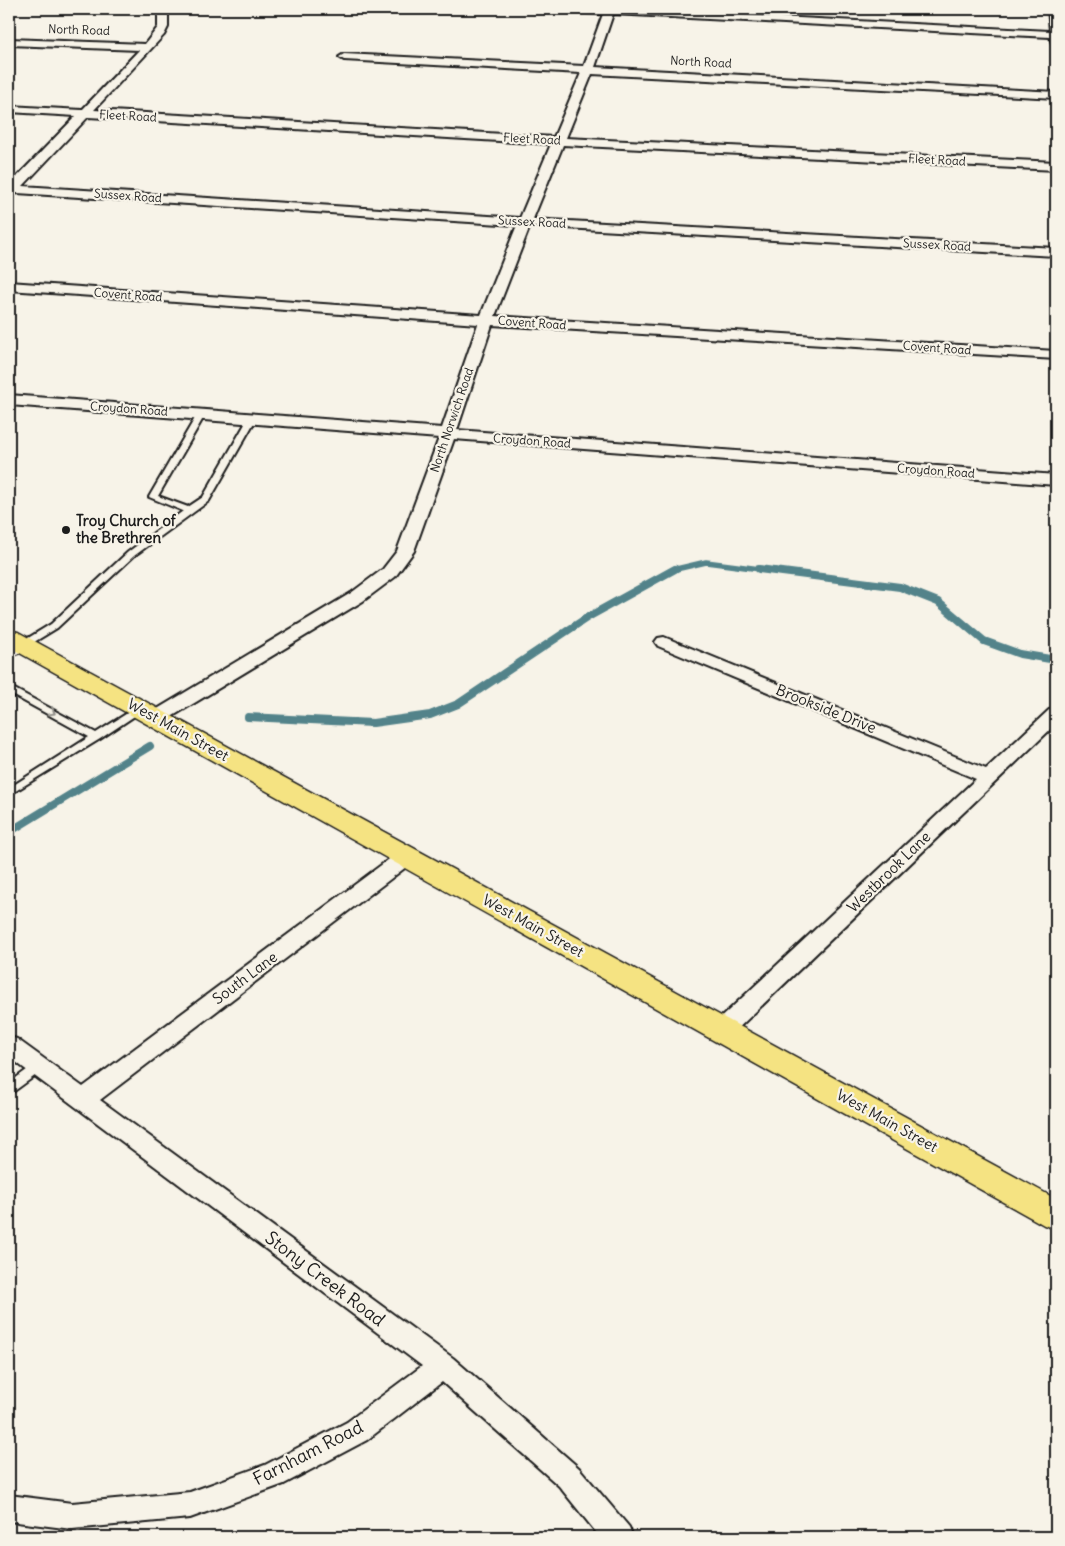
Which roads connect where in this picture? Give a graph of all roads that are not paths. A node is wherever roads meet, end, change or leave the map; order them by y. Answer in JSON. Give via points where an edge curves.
{"nodes":[{"id":1,"x":163,"y":9,"type":"edge"},
{"id":2,"x":569,"y":9,"type":"edge"},
{"id":3,"x":1053,"y":9,"type":"edge"},
{"id":4,"x":610,"y":10,"type":"edge"},
{"id":5,"x":1055,"y":38,"type":"edge"},
{"id":6,"x":9,"y":42,"type":"edge"},
{"id":7,"x":148,"y":47,"type":"junction"},
{"id":8,"x":344,"y":57,"type":"dead end"},
{"id":9,"x":588,"y":70,"type":"junction"},
{"id":10,"x":1056,"y":95,"type":"edge"},
{"id":11,"x":9,"y":109,"type":"edge"},
{"id":12,"x":85,"y":113,"type":"junction"},
{"id":13,"x":560,"y":141,"type":"junction"},
{"id":14,"x":1056,"y":166,"type":"edge"},
{"id":15,"x":10,"y":190,"type":"edge"},
{"id":16,"x":525,"y":222,"type":"junction"},
{"id":17,"x":1056,"y":252,"type":"edge"},
{"id":18,"x":9,"y":286,"type":"edge"},
{"id":19,"x":486,"y":320,"type":"junction"},
{"id":20,"x":1056,"y":356,"type":"edge"},
{"id":21,"x":9,"y":400,"type":"edge"},
{"id":22,"x":201,"y":415,"type":"junction"},
{"id":23,"x":252,"y":419,"type":"junction"},
{"id":24,"x":448,"y":434,"type":"junction"},
{"id":25,"x":1056,"y":480,"type":"edge"},
{"id":26,"x":189,"y":510,"type":"junction"},
{"id":27,"x":664,"y":642,"type":"dead end"},
{"id":28,"x":13,"y":645,"type":"edge"},
{"id":29,"x":9,"y":689,"type":"edge"},
{"id":30,"x":148,"y":714,"type":"junction"},
{"id":31,"x":1056,"y":714,"type":"edge"},
{"id":32,"x":96,"y":737,"type":"junction"},
{"id":33,"x":989,"y":777,"type":"junction"},
{"id":34,"x":9,"y":792,"type":"edge"},
{"id":35,"x":407,"y":856,"type":"junction"},
{"id":36,"x":722,"y":1030,"type":"junction"},
{"id":37,"x":9,"y":1045,"type":"edge"},
{"id":38,"x":39,"y":1067,"type":"junction"},
{"id":39,"x":9,"y":1089,"type":"edge"},
{"id":40,"x":83,"y":1100,"type":"junction"},
{"id":41,"x":1056,"y":1215,"type":"edge"},
{"id":42,"x":443,"y":1366,"type":"junction"},
{"id":43,"x":9,"y":1508,"type":"edge"},
{"id":44,"x":618,"y":1537,"type":"edge"}],
"edges":[{"from":1,"to":7,"type":"street","via":[[160,35]]},
{"from":2,"to":4,"type":"street"},
{"from":3,"to":5,"type":"street"},
{"from":4,"to":5,"type":"street"},
{"from":4,"to":9,"type":"street","name":"North Norwich Road"},
{"from":6,"to":7,"type":"street","name":"North Road"},
{"from":7,"to":12,"type":"street"},
{"from":8,"to":9,"type":"street","name":"North Road"},
{"from":9,"to":10,"type":"street","name":"North Road"},
{"from":9,"to":13,"type":"street","name":"North Norwich Road"},
{"from":11,"to":12,"type":"street","name":"Fleet Road"},
{"from":12,"to":13,"type":"street","name":"Fleet Road"},
{"from":12,"to":15,"type":"street"},
{"from":13,"to":14,"type":"street","name":"Fleet Road"},
{"from":13,"to":16,"type":"street","name":"North Norwich Road"},
{"from":15,"to":16,"type":"street","name":"Sussex Road"},
{"from":16,"to":17,"type":"street","name":"Sussex Road"},
{"from":16,"to":19,"type":"street","name":"North Norwich Road"},
{"from":18,"to":19,"type":"street","name":"Covent Road"},
{"from":19,"to":20,"type":"street","name":"Covent Road"},
{"from":19,"to":24,"type":"street","name":"North Norwich Road"},
{"from":21,"to":22,"type":"street","name":"Croydon Road"},
{"from":22,"to":23,"type":"street","name":"Croydon Road"},
{"from":22,"to":26,"type":"lane","via":[[153,497]]},
{"from":23,"to":24,"type":"street","name":"Croydon Road"},
{"from":23,"to":26,"type":"lane","via":[[206,499]]},
{"from":24,"to":25,"type":"street","name":"Croydon Road"},
{"from":24,"to":30,"type":"street","name":"North Norwich Road","via":[[405,551],[389,573],[357,597]]},
{"from":26,"to":28,"type":"lane","via":[[131,554],[54,626]]},
{"from":27,"to":33,"type":"street","name":"Brookside Drive"},
{"from":28,"to":30,"type":"main road","name":"West Main Street"},
{"from":29,"to":32,"type":"lane","one_way":true},
{"from":30,"to":32,"type":"lane"},
{"from":30,"to":35,"type":"main road","name":"West Main Street"},
{"from":31,"to":33,"type":"street","name":"Westbrook Lane"},
{"from":32,"to":34,"type":"lane"},
{"from":33,"to":36,"type":"street","name":"Westbrook Lane"},
{"from":35,"to":36,"type":"main road","name":"West Main Street"},
{"from":35,"to":40,"type":"street","name":"South Lane"},
{"from":36,"to":41,"type":"main road","name":"West Main Street"},
{"from":37,"to":38,"type":"street","name":"Stony Creek Road"},
{"from":38,"to":39,"type":"lane"},
{"from":38,"to":40,"type":"street","name":"Stony Creek Road"},
{"from":40,"to":42,"type":"street","name":"Stony Creek Road"},
{"from":42,"to":43,"type":"street","name":"Farnham Road","via":[[357,1431],[274,1475],[190,1505],[72,1516]]},
{"from":42,"to":44,"type":"street","name":"Stony Creek Road","via":[[570,1477]]}]}
